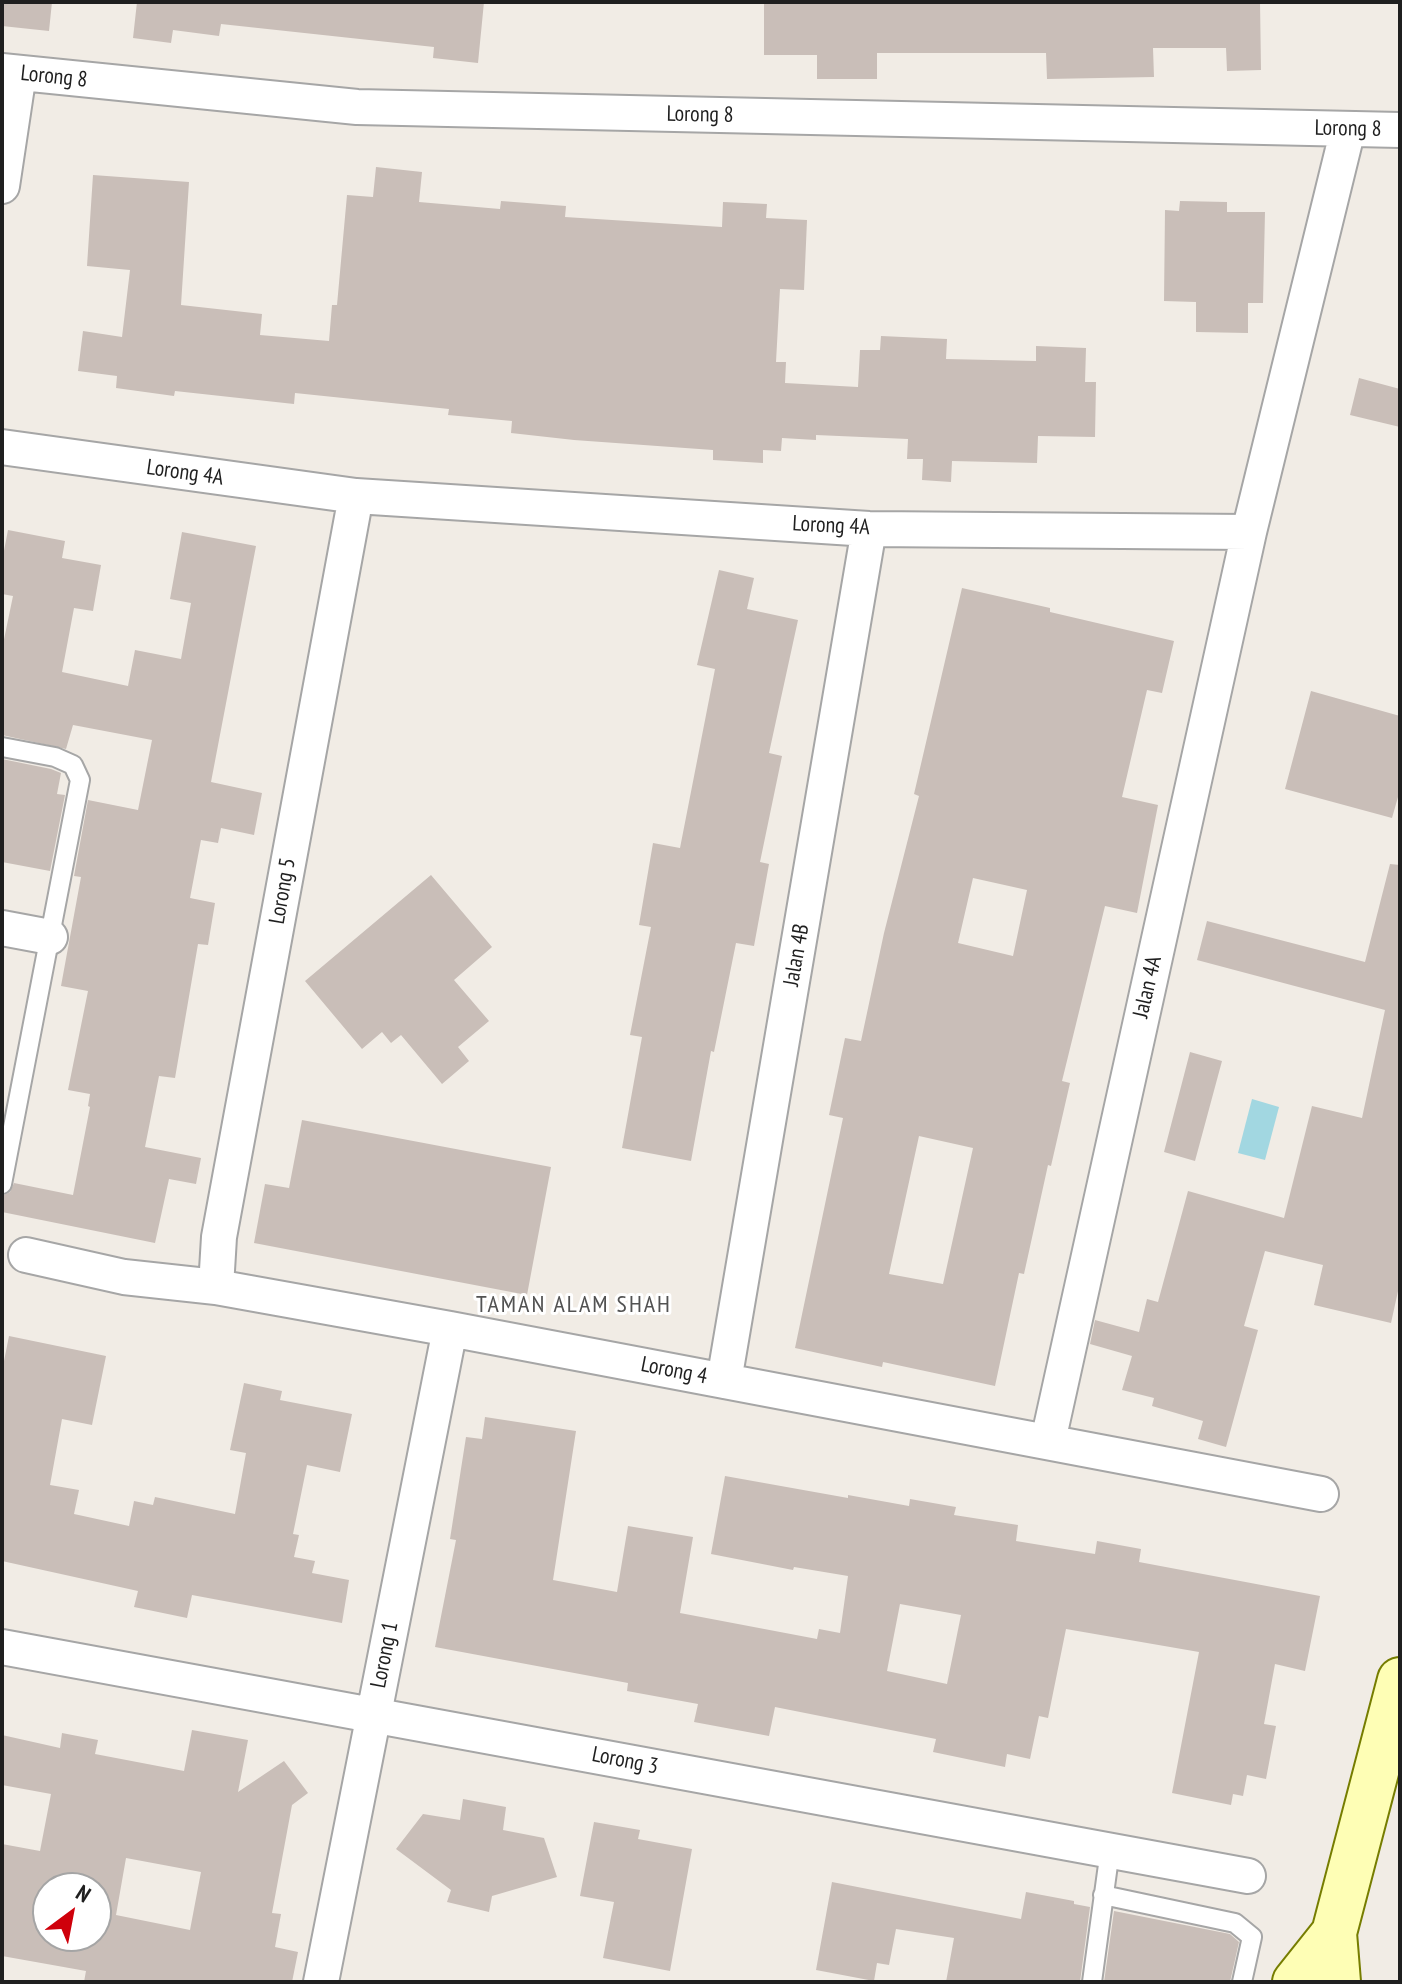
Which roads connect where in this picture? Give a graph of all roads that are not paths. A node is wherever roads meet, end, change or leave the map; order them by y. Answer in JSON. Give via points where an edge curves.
{"nodes":[{"id":1,"x":11,"y":72,"type":"edge"},
{"id":2,"x":1348,"y":129,"type":"junction"},
{"id":3,"x":1400,"y":130,"type":"edge"},
{"id":4,"x":2,"y":186,"type":"edge"},
{"id":5,"x":2,"y":447,"type":"edge"},
{"id":6,"x":356,"y":496,"type":"junction"},
{"id":7,"x":869,"y":529,"type":"junction"},
{"id":8,"x":1249,"y":532,"type":"junction"},
{"id":9,"x":2,"y":747,"type":"edge"},
{"id":10,"x":2,"y":928,"type":"edge"},
{"id":11,"x":50,"y":937,"type":"junction"},
{"id":12,"x":2,"y":1184,"type":"edge"},
{"id":13,"x":26,"y":1255,"type":"dead end"},
{"id":14,"x":216,"y":1287,"type":"junction"},
{"id":15,"x":450,"y":1329,"type":"junction"},
{"id":16,"x":724,"y":1381,"type":"junction"},
{"id":17,"x":1048,"y":1441,"type":"junction"},
{"id":18,"x":1321,"y":1494,"type":"dead end"},
{"id":19,"x":2,"y":1647,"type":"edge"},
{"id":20,"x":1400,"y":1680,"type":"edge"},
{"id":21,"x":373,"y":1714,"type":"junction"},
{"id":22,"x":1110,"y":1850,"type":"junction"},
{"id":23,"x":1248,"y":1876,"type":"dead end"},
{"id":24,"x":1103,"y":1895,"type":"junction"},
{"id":25,"x":1334,"y":1933,"type":"junction"},
{"id":26,"x":321,"y":1982,"type":"edge"},
{"id":27,"x":1092,"y":1982,"type":"edge"},
{"id":28,"x":1242,"y":1982,"type":"edge"},
{"id":29,"x":1295,"y":1982,"type":"edge"},
{"id":30,"x":1338,"y":1982,"type":"edge"}],
"edges":[{"from":1,"to":2,"type":"street","name":"Lorong 8","via":[[357,107]]},
{"from":1,"to":4,"type":"street"},
{"from":2,"to":3,"type":"street","name":"Lorong 8"},
{"from":2,"to":8,"type":"street"},
{"from":5,"to":6,"type":"street","name":"Lorong 4A"},
{"from":6,"to":7,"type":"street","name":"Lorong 4A"},
{"from":6,"to":14,"type":"street","name":"Lorong 5","via":[[219,1237]]},
{"from":7,"to":8,"type":"street","name":"Lorong 4A"},
{"from":7,"to":16,"type":"street","name":"Jalan 4B"},
{"from":8,"to":17,"type":"street","name":"Jalan 4A"},
{"from":9,"to":11,"type":"lane","via":[[55,757],[73,765],[80,780]]},
{"from":10,"to":11,"type":"street"},
{"from":11,"to":12,"type":"lane"},
{"from":13,"to":14,"type":"street","name":"Lorong 4","via":[[124,1277]]},
{"from":14,"to":15,"type":"street","name":"Lorong 4"},
{"from":15,"to":16,"type":"street","name":"Lorong 4"},
{"from":15,"to":21,"type":"street","name":"Lorong 1"},
{"from":16,"to":17,"type":"street","name":"Lorong 4"},
{"from":17,"to":18,"type":"street","name":"Lorong 4"},
{"from":19,"to":21,"type":"street","name":"Lorong 3"},
{"from":20,"to":25,"type":"main road"},
{"from":21,"to":22,"type":"street","name":"Lorong 3"},
{"from":21,"to":26,"type":"street","name":"Lorong 1"},
{"from":22,"to":23,"type":"street","name":"Lorong 3"},
{"from":22,"to":24,"type":"lane"},
{"from":24,"to":27,"type":"lane"},
{"from":24,"to":28,"type":"lane","via":[[1235,1923],[1252,1937]]},
{"from":25,"to":29,"type":"main road"},
{"from":25,"to":30,"type":"main road"}]}
